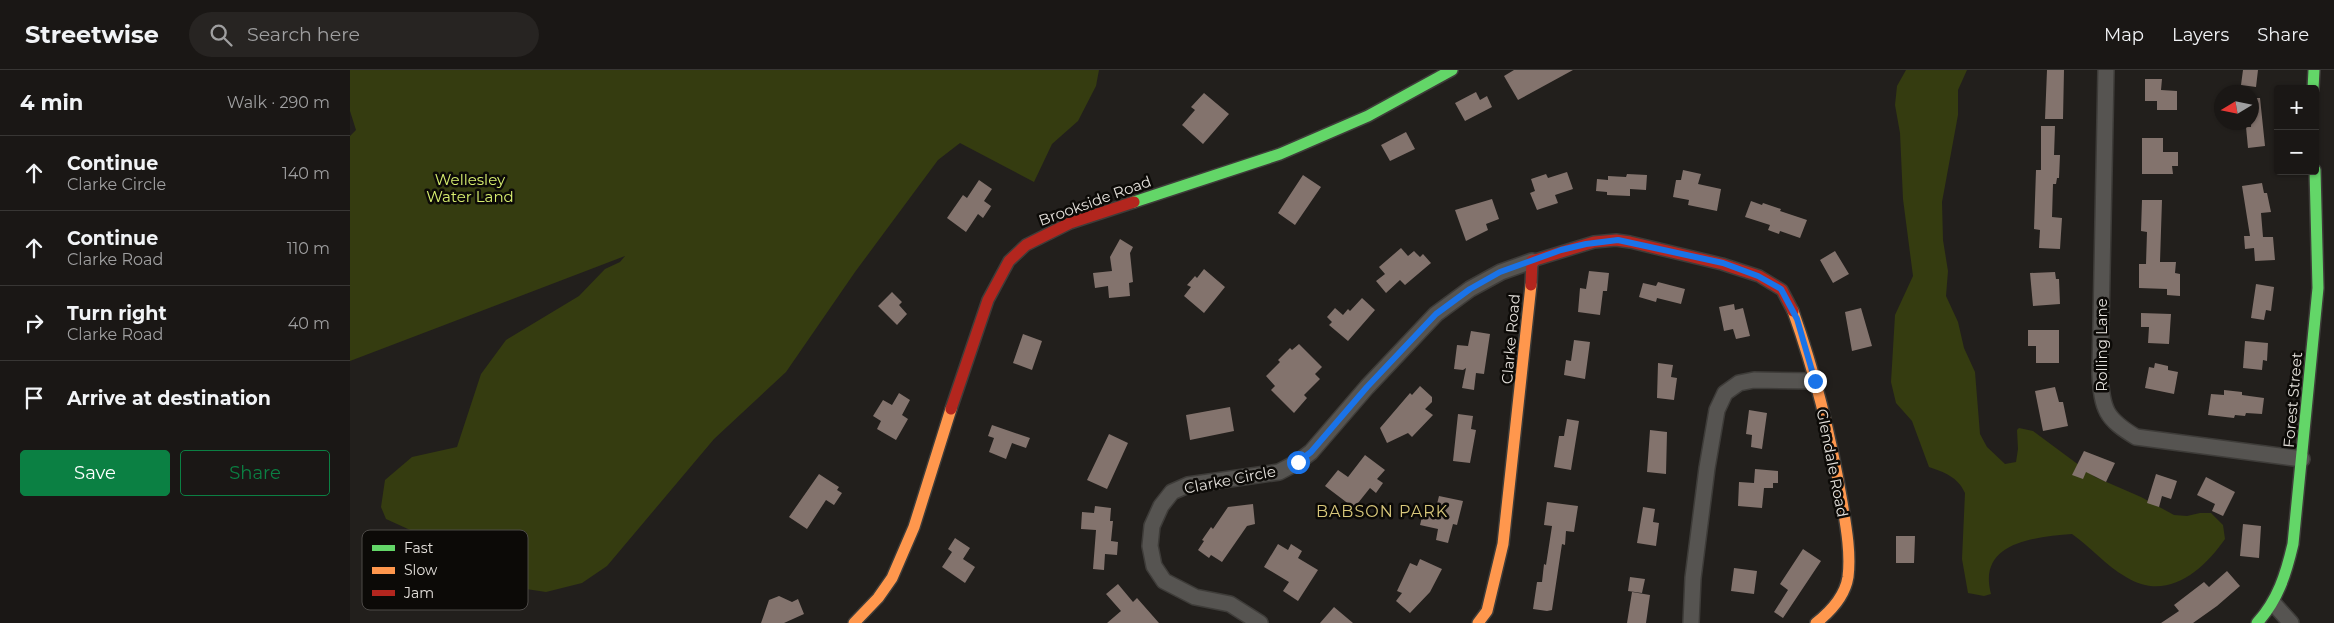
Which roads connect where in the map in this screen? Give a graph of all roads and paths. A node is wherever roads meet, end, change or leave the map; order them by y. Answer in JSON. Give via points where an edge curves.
{"nodes":[{"id":1,"x":1452,"y":70,"type":"edge"},
{"id":2,"x":2106,"y":70,"type":"edge"},
{"id":3,"x":2314,"y":70,"type":"edge"},
{"id":4,"x":2313,"y":85,"type":"edge"},
{"id":5,"x":2315,"y":175,"type":"edge"},
{"id":6,"x":1532,"y":261,"type":"junction"},
{"id":7,"x":1815,"y":381,"type":"junction"},
{"id":8,"x":2302,"y":459,"type":"junction"},
{"id":9,"x":2274,"y":604,"type":"junction"},
{"id":10,"x":854,"y":623,"type":"edge"},
{"id":11,"x":1260,"y":623,"type":"edge"},
{"id":12,"x":1478,"y":623,"type":"edge"},
{"id":13,"x":1691,"y":623,"type":"edge"},
{"id":14,"x":1816,"y":623,"type":"edge"},
{"id":15,"x":2257,"y":623,"type":"edge"},
{"id":16,"x":2291,"y":623,"type":"edge"}],
"edges":[{"from":1,"to":10,"type":"street","name":"Brookside Road","via":[[1368,116],[1280,154],[1070,223],[1026,245],[1009,262],[988,300],[919,511],[892,578]]},
{"from":2,"to":8,"type":"street","name":"Rolling Lane","via":[[2100,374],[2106,412],[2116,425],[2136,437]]},
{"from":3,"to":4,"type":"street"},
{"from":5,"to":8,"type":"street","name":"Forest Street","via":[[2318,288]]},
{"from":6,"to":7,"type":"street","via":[[1586,244],[1618,240],[1723,263],[1758,276],[1781,289],[1797,319]]},
{"from":6,"to":11,"type":"street","name":"Clarke Circle","via":[[1485,280],[1436,314],[1311,452],[1298,462],[1279,472],[1188,486],[1172,492],[1161,506],[1152,526],[1150,546],[1154,566],[1164,581],[1195,597],[1230,604]]},
{"from":6,"to":12,"type":"street","name":"Clarke Road","via":[[1531,298],[1503,544],[1486,611]]},
{"from":7,"to":13,"type":"street","via":[[1754,380],[1739,383],[1725,393],[1717,410],[1707,468],[1693,578]]},
{"from":7,"to":14,"type":"street","name":"Glendale Road","via":[[1841,496],[1848,552],[1848,577],[1840,596],[1824,618]]},
{"from":8,"to":9,"type":"street","name":"Forest Street","via":[[2293,544],[2285,578]]},
{"from":9,"to":15,"type":"street","name":"Forest Street"},
{"from":9,"to":16,"type":"street"}]}
